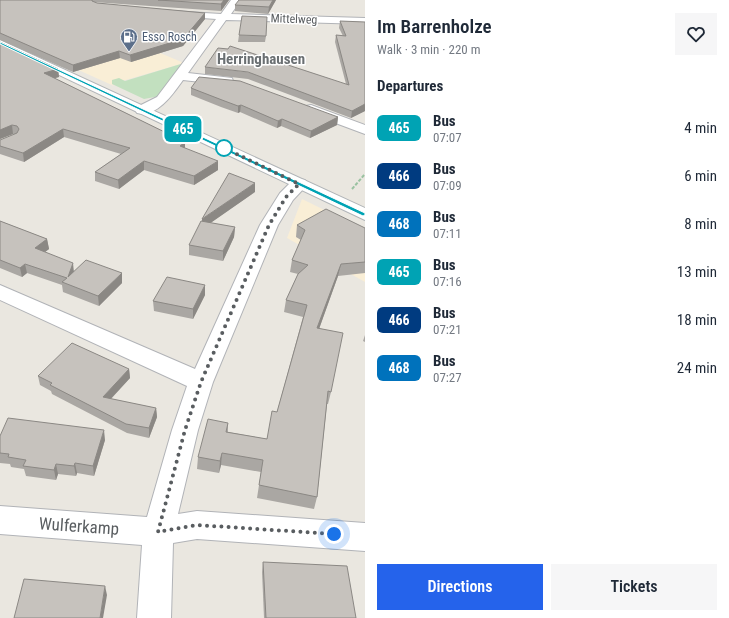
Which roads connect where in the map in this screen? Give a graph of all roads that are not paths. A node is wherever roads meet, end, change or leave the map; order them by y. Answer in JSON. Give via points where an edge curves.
{"nodes":[{"id":1,"x":236,"y":0,"type":"edge"},
{"id":2,"x":162,"y":11,"type":"edge"},
{"id":3,"x":223,"y":17,"type":"junction"},
{"id":4,"x":365,"y":21,"type":"edge"},
{"id":5,"x":0,"y":43,"type":"edge"},
{"id":6,"x":181,"y":76,"type":"junction"},
{"id":7,"x":242,"y":82,"type":"edge"},
{"id":8,"x":300,"y":105,"type":"edge"},
{"id":9,"x":142,"y":110,"type":"junction"},
{"id":10,"x":365,"y":130,"type":"edge"},
{"id":11,"x":299,"y":184,"type":"junction"},
{"id":12,"x":365,"y":215,"type":"edge"},
{"id":13,"x":0,"y":292,"type":"edge"},
{"id":14,"x":201,"y":382,"type":"junction"},
{"id":15,"x":0,"y":520,"type":"edge"},
{"id":16,"x":158,"y":532,"type":"junction"},
{"id":17,"x":365,"y":536,"type":"edge"},
{"id":18,"x":154,"y":618,"type":"edge"}],
"edges":[{"from":1,"to":3,"type":"street"},
{"from":2,"to":3,"type":"street","name":"Mittelweg"},
{"from":3,"to":4,"type":"street","name":"Mittelweg"},
{"from":3,"to":6,"type":"street"},
{"from":5,"to":9,"type":"street"},
{"from":6,"to":7,"type":"street"},
{"from":6,"to":9,"type":"street","via":[[162,100]]},
{"from":8,"to":10,"type":"street"},
{"from":9,"to":11,"type":"street"},
{"from":11,"to":12,"type":"street"},
{"from":11,"to":14,"type":"street","via":[[286,197],[269,225]]},
{"from":13,"to":14,"type":"street"},
{"from":14,"to":16,"type":"street","via":[[185,430]]},
{"from":15,"to":16,"type":"street","name":"Wulferkamp"},
{"from":16,"to":17,"type":"street","name":"Wulferkamp","via":[[197,525]]},
{"from":16,"to":18,"type":"street"}]}
